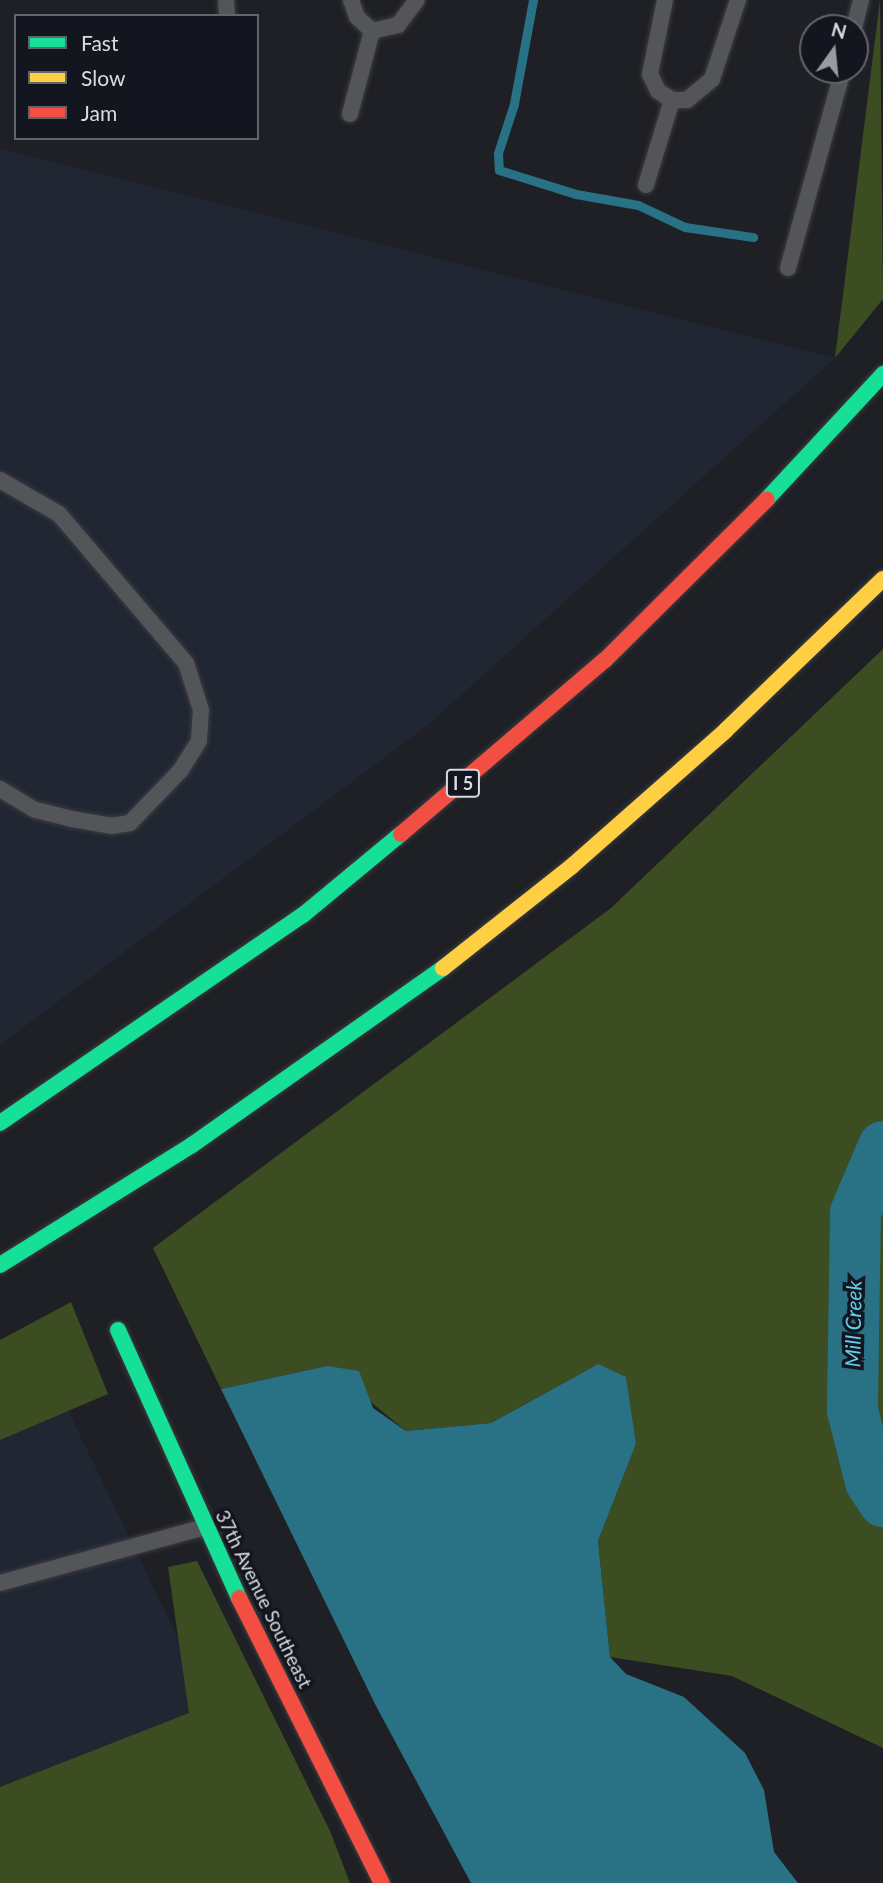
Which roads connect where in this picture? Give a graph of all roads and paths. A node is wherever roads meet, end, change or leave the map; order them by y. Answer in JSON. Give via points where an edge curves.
{"nodes":[{"id":1,"x":351,"y":0,"type":"edge"},
{"id":2,"x":417,"y":0,"type":"edge"},
{"id":3,"x":665,"y":0,"type":"edge"},
{"id":4,"x":738,"y":0,"type":"edge"},
{"id":5,"x":372,"y":31,"type":"junction"},
{"id":6,"x":839,"y":84,"type":"edge"},
{"id":7,"x":672,"y":100,"type":"junction"},
{"id":8,"x":350,"y":114,"type":"dead end"},
{"id":9,"x":646,"y":185,"type":"dead end"},
{"id":10,"x":788,"y":268,"type":"dead end"},
{"id":11,"x":879,"y":379,"type":"edge"},
{"id":12,"x":5,"y":481,"type":"edge"},
{"id":13,"x":883,"y":579,"type":"edge"},
{"id":14,"x":0,"y":789,"type":"edge"},
{"id":15,"x":0,"y":1123,"type":"edge"},
{"id":16,"x":0,"y":1265,"type":"edge"},
{"id":17,"x":118,"y":1330,"type":"dead end"},
{"id":18,"x":205,"y":1527,"type":"junction"},
{"id":19,"x":0,"y":1583,"type":"edge"},
{"id":20,"x":382,"y":1883,"type":"edge"}],
"edges":[{"from":1,"to":5,"type":"lane","via":[[357,17]]},
{"from":2,"to":5,"type":"lane","via":[[398,25]]},
{"from":3,"to":7,"type":"lane","via":[[650,74],[658,91]]},
{"from":4,"to":7,"type":"lane","via":[[712,79],[694,97]]},
{"from":5,"to":8,"type":"lane"},
{"from":6,"to":10,"type":"lane"},
{"from":7,"to":9,"type":"lane"},
{"from":11,"to":15,"type":"main road","number":"I 5","via":[[817,449],[605,660],[445,798],[303,915]]},
{"from":12,"to":14,"type":"lane","via":[[59,514],[186,663],[201,710],[199,741],[181,770],[130,823],[112,826],[36,810]]},
{"from":13,"to":16,"type":"main road","via":[[726,730],[572,866],[444,966],[204,1137]]},
{"from":17,"to":18,"type":"main road","name":"37th Avenue Southeast"},
{"from":18,"to":19,"type":"lane"},
{"from":18,"to":20,"type":"main road","name":"37th Avenue Southeast"}]}
